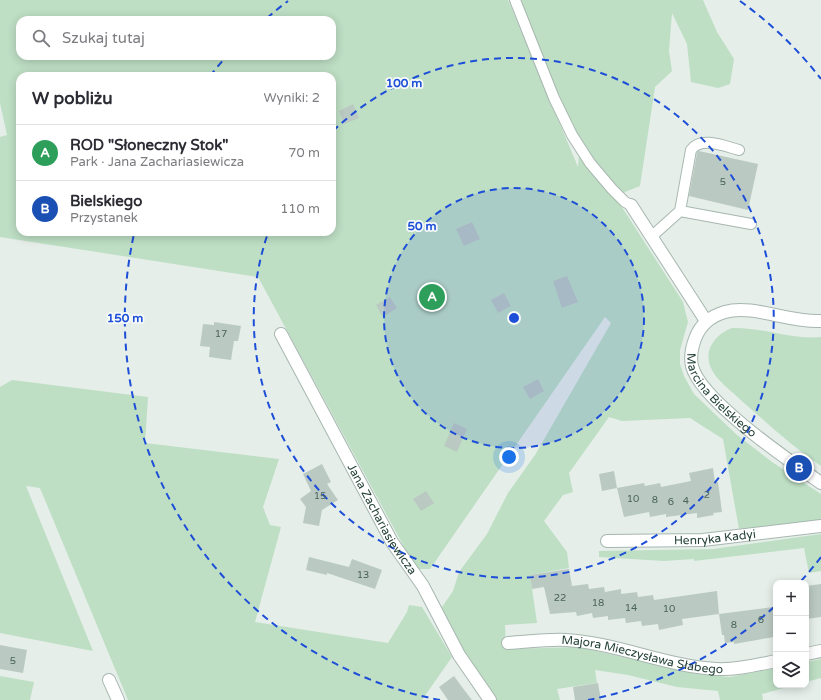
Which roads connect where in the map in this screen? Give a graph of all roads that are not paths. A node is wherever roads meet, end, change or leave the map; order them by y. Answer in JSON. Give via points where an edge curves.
{"nodes":[{"id":1,"x":516,"y":0,"type":"edge"},
{"id":2,"x":739,"y":150,"type":"dead end"},
{"id":3,"x":631,"y":205,"type":"joint"},
{"id":4,"x":680,"y":211,"type":"junction"},
{"id":5,"x":751,"y":224,"type":"dead end"},
{"id":6,"x":651,"y":237,"type":"junction"},
{"id":7,"x":821,"y":321,"type":"edge"},
{"id":8,"x":706,"y":322,"type":"junction"},
{"id":9,"x":281,"y":334,"type":"dead end"},
{"id":10,"x":821,"y":483,"type":"edge"},
{"id":11,"x":821,"y":526,"type":"edge"},
{"id":12,"x":607,"y":541,"type":"dead end"},
{"id":13,"x":508,"y":643,"type":"dead end"},
{"id":14,"x":821,"y":651,"type":"edge"},
{"id":15,"x":809,"y":653,"type":"edge"},
{"id":16,"x":773,"y":662,"type":"edge"},
{"id":17,"x":109,"y":680,"type":"dead end"},
{"id":18,"x":118,"y":700,"type":"edge"},
{"id":19,"x":490,"y":700,"type":"edge"}],
"edges":[{"from":1,"to":3,"type":"lane","via":[[554,98],[572,135],[590,163],[612,189]]},
{"from":2,"to":4,"type":"lane","via":[[711,143],[701,142],[694,145],[690,150]]},
{"from":3,"to":6,"type":"street"},
{"from":4,"to":5,"type":"lane"},
{"from":4,"to":6,"type":"lane"},
{"from":6,"to":8,"type":"street"},
{"from":7,"to":8,"type":"street","via":[[800,321],[735,310],[715,316]]},
{"from":8,"to":10,"type":"street","name":"Marcina Bielskiego","via":[[696,336],[691,354],[697,378],[730,414]]},
{"from":9,"to":19,"type":"street","name":"Jana Zachariasiewicza","via":[[392,542],[423,586],[459,655]]},
{"from":11,"to":12,"type":"street","name":"Henryka Kadyi","via":[[703,540]]},
{"from":13,"to":16,"type":"street","name":"Majora Mieczysława Słabego","via":[[572,641],[714,669],[734,669]]},
{"from":14,"to":15,"type":"street"},
{"from":17,"to":18,"type":"street"}]}
